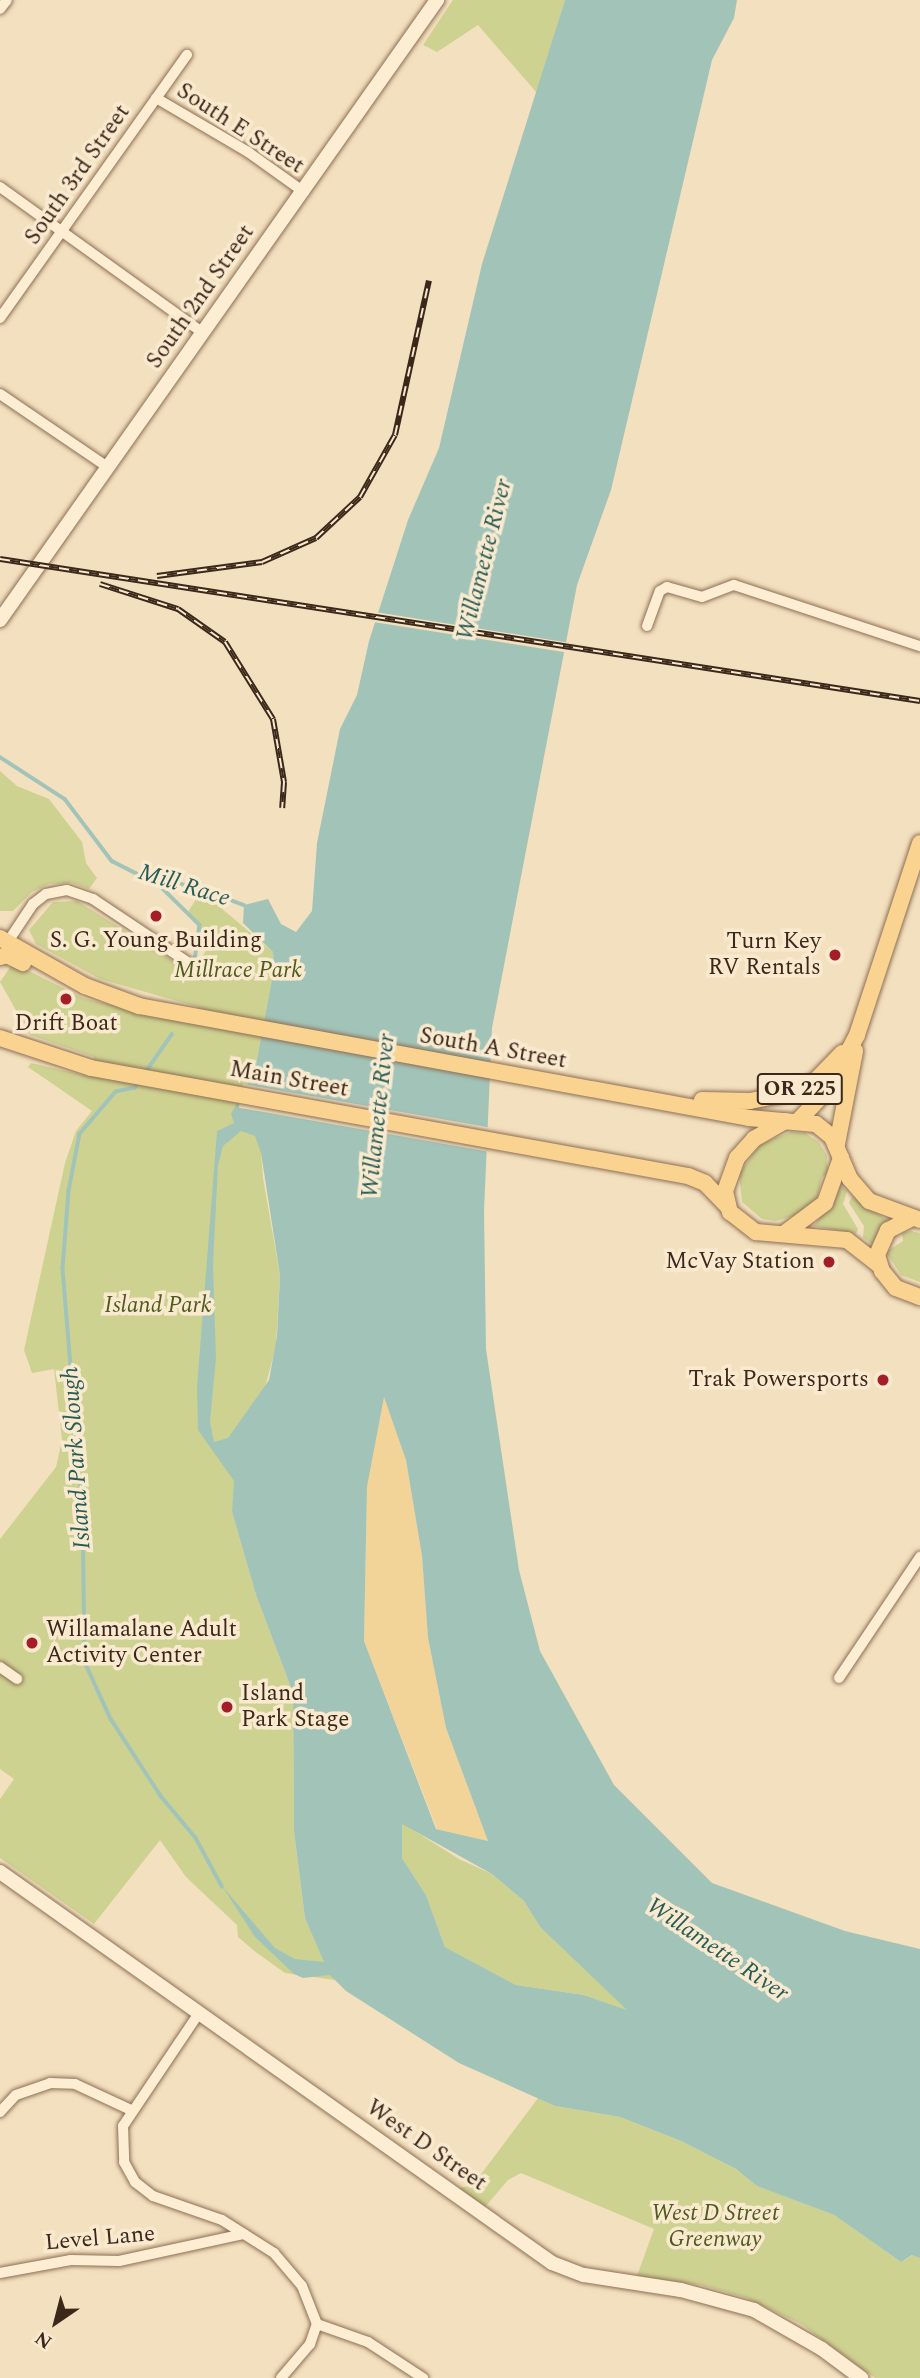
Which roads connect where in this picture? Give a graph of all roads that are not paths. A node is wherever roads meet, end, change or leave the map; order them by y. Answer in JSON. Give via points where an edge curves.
{"nodes":[{"id":1,"x":7,"y":0,"type":"edge"},
{"id":2,"x":437,"y":0,"type":"edge"},
{"id":3,"x":0,"y":9,"type":"edge"},
{"id":4,"x":187,"y":55,"type":"dead end"},
{"id":5,"x":156,"y":98,"type":"junction"},
{"id":6,"x":0,"y":187,"type":"edge"},
{"id":7,"x":304,"y":192,"type":"junction"},
{"id":8,"x":62,"y":231,"type":"junction"},
{"id":9,"x":0,"y":318,"type":"edge"},
{"id":10,"x":203,"y":333,"type":"junction"},
{"id":11,"x":0,"y":394,"type":"edge"},
{"id":12,"x":109,"y":468,"type":"junction"},
{"id":13,"x":0,"y":620,"type":"edge"},
{"id":14,"x":647,"y":625,"type":"dead end"},
{"id":15,"x":920,"y":646,"type":"edge"},
{"id":16,"x":920,"y":843,"type":"edge"},
{"id":17,"x":2,"y":947,"type":"edge"},
{"id":18,"x":201,"y":971,"type":"dead end"},
{"id":19,"x":857,"y":1035,"type":"junction"},
{"id":20,"x":0,"y":1038,"type":"edge"},
{"id":21,"x":650,"y":1099,"type":"junction"},
{"id":22,"x":793,"y":1120,"type":"junction"},
{"id":23,"x":839,"y":1151,"type":"junction"},
{"id":24,"x":727,"y":1206,"type":"junction"},
{"id":25,"x":916,"y":1219,"type":"edge"},
{"id":26,"x":783,"y":1234,"type":"junction"},
{"id":27,"x":878,"y":1264,"type":"junction"},
{"id":28,"x":920,"y":1296,"type":"edge"},
{"id":29,"x":920,"y":1557,"type":"edge"},
{"id":30,"x":0,"y":1667,"type":"edge"},
{"id":31,"x":839,"y":1678,"type":"dead end"},
{"id":32,"x":17,"y":1679,"type":"dead end"},
{"id":33,"x":0,"y":1872,"type":"edge"},
{"id":34,"x":199,"y":2014,"type":"junction"},
{"id":35,"x":131,"y":2110,"type":"junction"},
{"id":36,"x":0,"y":2112,"type":"edge"},
{"id":37,"x":244,"y":2234,"type":"junction"},
{"id":38,"x":0,"y":2273,"type":"edge"},
{"id":39,"x":317,"y":2324,"type":"junction"},
{"id":40,"x":281,"y":2378,"type":"edge"},
{"id":41,"x":423,"y":2378,"type":"edge"},
{"id":42,"x":861,"y":2378,"type":"edge"}],
"edges":[{"from":1,"to":3,"type":"street"},
{"from":2,"to":7,"type":"street","name":"South 2nd Street"},
{"from":4,"to":5,"type":"street","name":"South 3rd Street"},
{"from":5,"to":7,"type":"street","name":"South E Street","via":[[248,152]]},
{"from":5,"to":8,"type":"street","name":"South 3rd Street"},
{"from":6,"to":8,"type":"street"},
{"from":7,"to":10,"type":"street","name":"South 2nd Street"},
{"from":8,"to":9,"type":"street","name":"South 3rd Street"},
{"from":8,"to":10,"type":"street"},
{"from":10,"to":12,"type":"street","name":"South 2nd Street"},
{"from":11,"to":12,"type":"street"},
{"from":12,"to":13,"type":"street","name":"South 2nd Street"},
{"from":14,"to":15,"type":"street","via":[[660,591],[667,587],[702,597],[734,585]]},
{"from":16,"to":19,"type":"main road","number":"OR 225"},
{"from":17,"to":18,"type":"street","via":[[33,904],[46,894],[67,890],[93,899]]},
{"from":17,"to":21,"type":"main road","name":"South A Street","via":[[139,1006]]},
{"from":19,"to":21,"type":"main road","number":"OR 225","via":[[815,1081],[786,1095],[737,1102]]},
{"from":19,"to":22,"type":"main road","number":"OR 225","via":[[829,1088]]},
{"from":19,"to":23,"type":"main road","number":"OR 225"},
{"from":20,"to":24,"type":"main road","name":"Main Street","via":[[91,1068],[657,1170],[702,1181]]},
{"from":21,"to":22,"type":"main road","name":"South A Street"},
{"from":22,"to":23,"type":"main road","via":[[825,1129]]},
{"from":22,"to":24,"type":"main road","via":[[754,1139],[737,1158],[726,1183]]},
{"from":23,"to":25,"type":"main road","via":[[850,1179],[869,1201]]},
{"from":23,"to":26,"type":"main road","via":[[825,1203],[806,1222]]},
{"from":24,"to":26,"type":"main road","via":[[749,1229]]},
{"from":25,"to":27,"type":"main road","via":[[883,1236],[877,1248]]},
{"from":26,"to":27,"type":"main road","via":[[839,1238],[862,1248]]},
{"from":27,"to":28,"type":"main road","via":[[896,1288]]},
{"from":29,"to":31,"type":"street"},
{"from":30,"to":32,"type":"street"},
{"from":33,"to":34,"type":"street","name":"West D Street"},
{"from":34,"to":35,"type":"street"},
{"from":34,"to":42,"type":"street","name":"West D Street","via":[[552,2263],[594,2278],[681,2290],[754,2310],[822,2349]]},
{"from":35,"to":36,"type":"street","via":[[75,2084],[50,2082],[16,2095]]},
{"from":35,"to":37,"type":"street","via":[[121,2145],[135,2182],[153,2196],[191,2207]]},
{"from":37,"to":38,"type":"street","name":"Level Lane","via":[[119,2262],[71,2260]]},
{"from":37,"to":39,"type":"street","via":[[274,2253],[290,2270]]},
{"from":39,"to":40,"type":"street","via":[[310,2344]]},
{"from":39,"to":41,"type":"street","via":[[368,2342]]}]}
